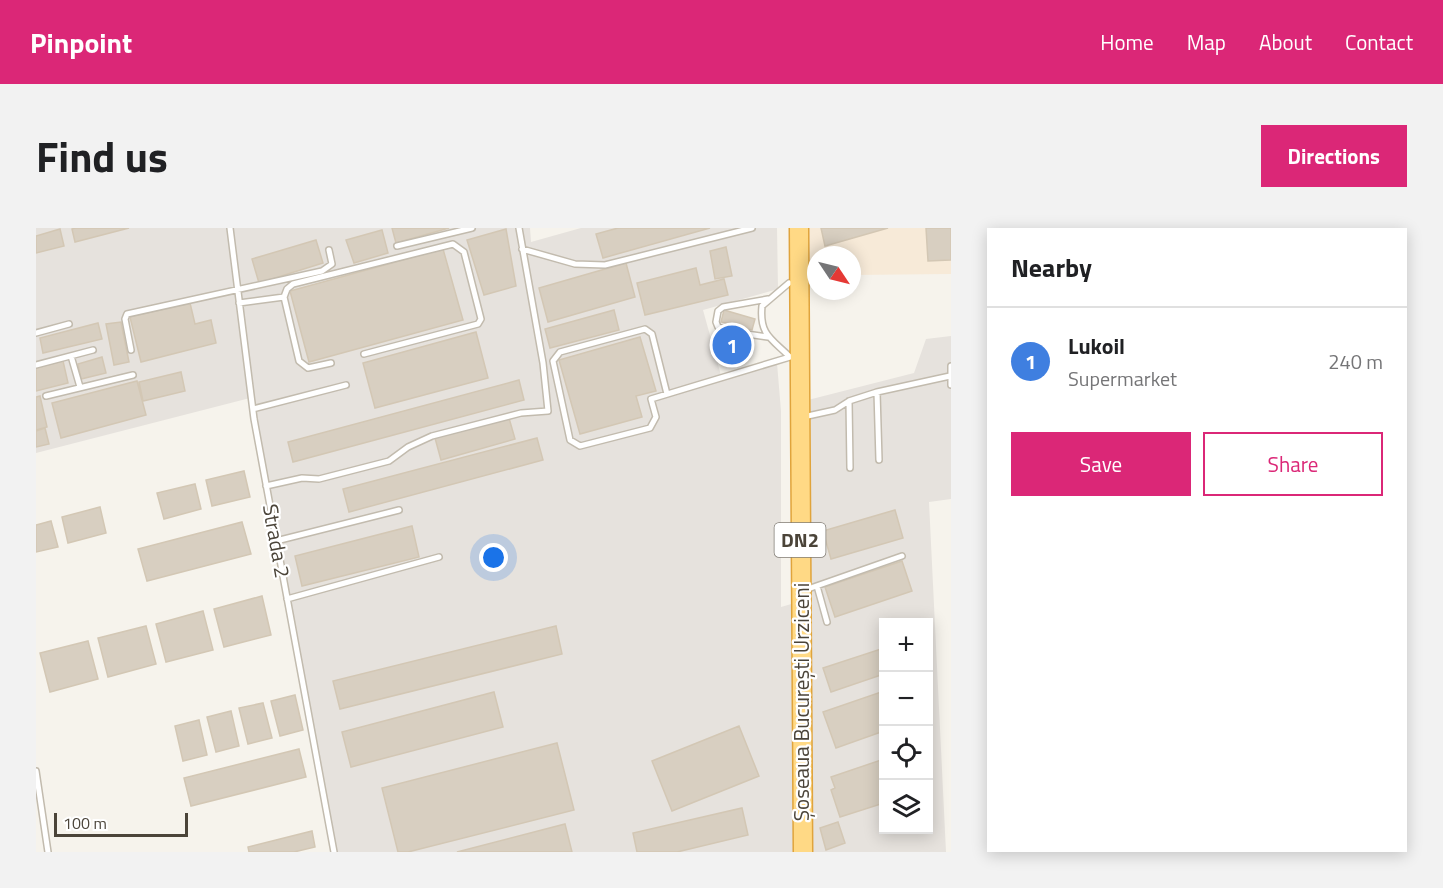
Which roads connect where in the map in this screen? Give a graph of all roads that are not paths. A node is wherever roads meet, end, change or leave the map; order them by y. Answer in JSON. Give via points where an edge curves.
{"nodes":[{"id":1,"x":230,"y":228,"type":"edge"},
{"id":2,"x":472,"y":228,"type":"edge"},
{"id":3,"x":519,"y":228,"type":"edge"},
{"id":4,"x":752,"y":228,"type":"edge"},
{"id":5,"x":788,"y":228,"type":"edge"},
{"id":6,"x":799,"y":228,"type":"edge"},
{"id":7,"x":397,"y":246,"type":"dead end"},
{"id":8,"x":522,"y":249,"type":"junction"},
{"id":9,"x":329,"y":250,"type":"dead end"},
{"id":10,"x":789,"y":283,"type":"junction"},
{"id":11,"x":237,"y":290,"type":"junction"},
{"id":12,"x":284,"y":297,"type":"junction"},
{"id":13,"x":768,"y":299,"type":"junction"},
{"id":14,"x":239,"y":303,"type":"junction"},
{"id":15,"x":69,"y":324,"type":"dead end"},
{"id":16,"x":725,"y":329,"type":"dead end"},
{"id":17,"x":36,"y":333,"type":"edge"},
{"id":18,"x":740,"y":333,"type":"dead end"},
{"id":19,"x":768,"y":337,"type":"junction"},
{"id":20,"x":93,"y":350,"type":"dead end"},
{"id":21,"x":131,"y":350,"type":"dead end"},
{"id":22,"x":364,"y":354,"type":"dead end"},
{"id":23,"x":71,"y":356,"type":"junction"},
{"id":24,"x":790,"y":357,"type":"junction"},
{"id":25,"x":331,"y":363,"type":"dead end"},
{"id":26,"x":36,"y":364,"type":"edge"},
{"id":27,"x":951,"y":366,"type":"edge"},
{"id":28,"x":133,"y":375,"type":"dead end"},
{"id":29,"x":950,"y":376,"type":"edge"},
{"id":30,"x":346,"y":385,"type":"dead end"},
{"id":31,"x":951,"y":385,"type":"edge"},
{"id":32,"x":80,"y":387,"type":"junction"},
{"id":33,"x":877,"y":392,"type":"junction"},
{"id":34,"x":667,"y":394,"type":"junction"},
{"id":35,"x":46,"y":396,"type":"dead end"},
{"id":36,"x":849,"y":401,"type":"junction"},
{"id":37,"x":253,"y":409,"type":"junction"},
{"id":38,"x":799,"y":417,"type":"junction"},
{"id":39,"x":879,"y":460,"type":"dead end"},
{"id":40,"x":850,"y":468,"type":"dead end"},
{"id":41,"x":266,"y":486,"type":"junction"},
{"id":42,"x":399,"y":510,"type":"dead end"},
{"id":43,"x":276,"y":541,"type":"junction"},
{"id":44,"x":902,"y":556,"type":"dead end"},
{"id":45,"x":439,"y":557,"type":"dead end"},
{"id":46,"x":809,"y":589,"type":"junction"},
{"id":47,"x":287,"y":599,"type":"junction"},
{"id":48,"x":827,"y":622,"type":"dead end"},
{"id":49,"x":36,"y":771,"type":"edge"},
{"id":50,"x":48,"y":852,"type":"edge"},
{"id":51,"x":334,"y":852,"type":"edge"},
{"id":52,"x":794,"y":852,"type":"edge"},
{"id":53,"x":803,"y":852,"type":"edge"}],
"edges":[{"from":1,"to":11,"type":"lane","name":"Strada 2"},
{"from":2,"to":7,"type":"lane"},
{"from":3,"to":8,"type":"lane"},
{"from":4,"to":8,"type":"lane","via":[[605,265],[575,264]]},
{"from":5,"to":10,"type":"highway","name":"Șoseaua București Urziceni","number":"DN2"},
{"from":6,"to":38,"type":"highway","name":"Șoseaua București Urziceni","number":"DN2"},
{"from":8,"to":41,"type":"lane","via":[[548,411],[521,413],[432,436],[389,461],[319,479],[303,478]]},
{"from":9,"to":11,"type":"lane","via":[[329,268]]},
{"from":10,"to":13,"type":"lane"},
{"from":10,"to":24,"type":"highway","name":"Șoseaua București Urziceni","number":"DN2"},
{"from":11,"to":14,"type":"lane","name":"Strada 2"},
{"from":11,"to":21,"type":"lane","via":[[127,314]]},
{"from":12,"to":14,"type":"lane"},
{"from":12,"to":22,"type":"lane","via":[[286,289],[293,285],[453,244],[460,246],[481,319],[478,324]]},
{"from":12,"to":25,"type":"lane","via":[[299,361],[308,368]]},
{"from":13,"to":16,"type":"lane","via":[[723,307],[716,322]]},
{"from":13,"to":19,"type":"lane","via":[[760,318]]},
{"from":14,"to":37,"type":"lane","name":"Strada 2"},
{"from":15,"to":17,"type":"lane"},
{"from":18,"to":19,"type":"lane"},
{"from":19,"to":24,"type":"lane"},
{"from":20,"to":23,"type":"lane"},
{"from":23,"to":26,"type":"lane"},
{"from":23,"to":32,"type":"lane"},
{"from":24,"to":34,"type":"lane"},
{"from":24,"to":52,"type":"highway","name":"Șoseaua București Urziceni","number":"DN2"},
{"from":27,"to":29,"type":"lane"},
{"from":28,"to":32,"type":"lane"},
{"from":29,"to":31,"type":"lane"},
{"from":29,"to":33,"type":"lane"},
{"from":30,"to":37,"type":"lane"},
{"from":32,"to":35,"type":"lane"},
{"from":33,"to":36,"type":"lane"},
{"from":33,"to":39,"type":"lane"},
{"from":34,"to":34,"type":"lane","via":[[651,399],[656,417],[650,428],[580,446],[570,440],[553,361],[560,352],[645,329],[652,334]]},
{"from":36,"to":38,"type":"lane","via":[[835,410]]},
{"from":36,"to":40,"type":"lane"},
{"from":37,"to":41,"type":"lane","name":"Strada 2"},
{"from":38,"to":46,"type":"highway","name":"Șoseaua București Urziceni","number":"DN2"},
{"from":41,"to":43,"type":"lane","name":"Strada 2"},
{"from":42,"to":43,"type":"lane"},
{"from":43,"to":47,"type":"lane","name":"Strada 2"},
{"from":44,"to":46,"type":"lane"},
{"from":45,"to":47,"type":"lane"},
{"from":46,"to":48,"type":"lane"},
{"from":46,"to":53,"type":"highway","name":"Șoseaua București Urziceni","number":"DN2"},
{"from":47,"to":51,"type":"lane","name":"Strada 2"},
{"from":49,"to":50,"type":"lane"}]}
